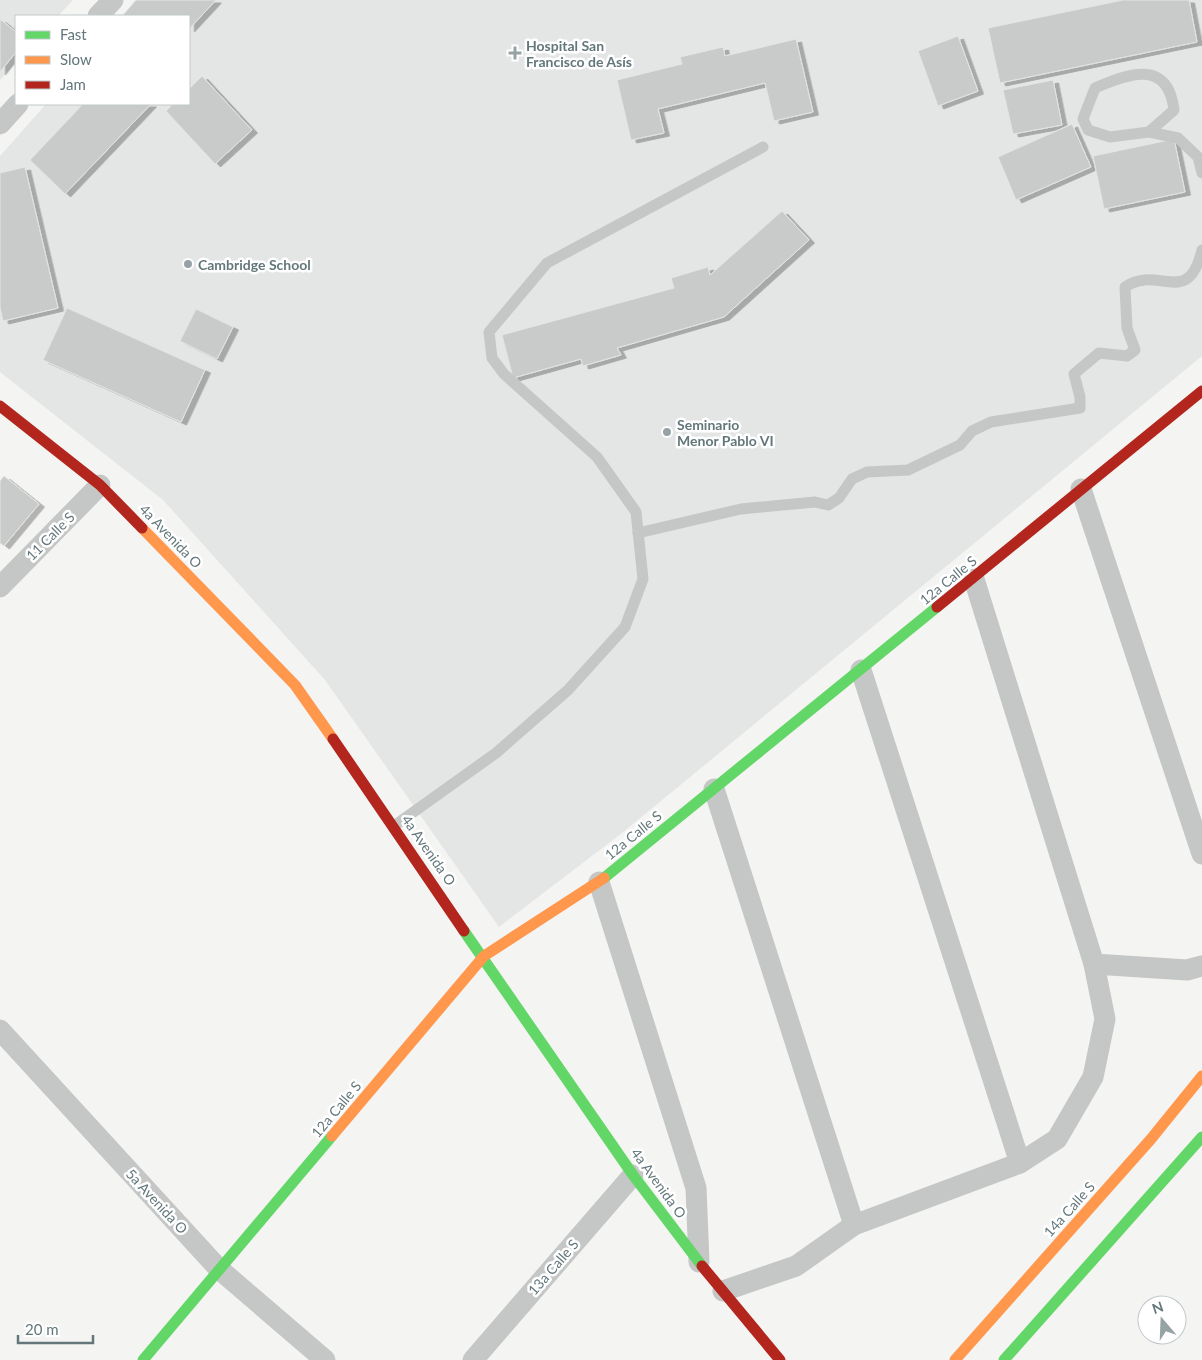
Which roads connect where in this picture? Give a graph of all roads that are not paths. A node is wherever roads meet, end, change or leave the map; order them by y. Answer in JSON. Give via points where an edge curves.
{"nodes":[{"id":1,"x":112,"y":0,"type":"edge"},
{"id":2,"x":99,"y":15,"type":"edge"},
{"id":3,"x":17,"y":105,"type":"edge"},
{"id":4,"x":0,"y":124,"type":"edge"},
{"id":5,"x":1149,"y":132,"type":"junction"},
{"id":6,"x":763,"y":147,"type":"dead end"},
{"id":7,"x":1202,"y":173,"type":"edge"},
{"id":8,"x":1202,"y":250,"type":"edge"},
{"id":9,"x":1200,"y":400,"type":"edge"},
{"id":10,"x":0,"y":406,"type":"edge"},
{"id":11,"x":100,"y":485,"type":"junction"},
{"id":12,"x":1081,"y":489,"type":"junction"},
{"id":13,"x":638,"y":533,"type":"junction"},
{"id":14,"x":974,"y":579,"type":"junction"},
{"id":15,"x":0,"y":587,"type":"edge"},
{"id":16,"x":861,"y":670,"type":"junction"},
{"id":17,"x":714,"y":788,"type":"junction"},
{"id":18,"x":394,"y":826,"type":"junction"},
{"id":19,"x":1202,"y":854,"type":"edge"},
{"id":20,"x":599,"y":882,"type":"junction"},
{"id":21,"x":484,"y":956,"type":"junction"},
{"id":22,"x":1094,"y":964,"type":"junction"},
{"id":23,"x":1202,"y":966,"type":"edge"},
{"id":24,"x":0,"y":1030,"type":"edge"},
{"id":25,"x":1202,"y":1076,"type":"edge"},
{"id":26,"x":1202,"y":1137,"type":"edge"},
{"id":27,"x":1020,"y":1163,"type":"junction"},
{"id":28,"x":633,"y":1174,"type":"junction"},
{"id":29,"x":854,"y":1225,"type":"junction"},
{"id":30,"x":699,"y":1262,"type":"junction"},
{"id":31,"x":219,"y":1269,"type":"junction"},
{"id":32,"x":723,"y":1290,"type":"junction"},
{"id":33,"x":142,"y":1360,"type":"edge"},
{"id":34,"x":325,"y":1360,"type":"edge"},
{"id":35,"x":473,"y":1360,"type":"edge"},
{"id":36,"x":780,"y":1360,"type":"edge"},
{"id":37,"x":955,"y":1360,"type":"edge"},
{"id":38,"x":1004,"y":1360,"type":"edge"}],
"edges":[{"from":1,"to":2,"type":"street"},
{"from":3,"to":4,"type":"street"},
{"from":5,"to":5,"type":"lane","via":[[1174,110],[1172,92],[1163,80],[1147,74],[1119,78],[1095,88],[1083,119],[1088,130],[1110,137]]},
{"from":5,"to":7,"type":"lane","via":[[1178,138],[1198,158]]},
{"from":6,"to":13,"type":"lane","via":[[547,263],[489,332],[492,358],[504,374],[597,458],[636,512]]},
{"from":8,"to":13,"type":"lane","via":[[1198,267],[1182,282],[1142,280],[1125,287],[1126,328],[1135,350],[1127,356],[1099,353],[1074,374],[1080,408],[990,422],[972,431],[960,445],[908,470],[867,472],[852,479],[839,498],[828,505],[815,502],[741,509]]},
{"from":9,"to":12,"type":"street","name":"12a Calle S"},
{"from":10,"to":11,"type":"street","name":"4a Avenida O"},
{"from":11,"to":15,"type":"street","name":"11 Calle S"},
{"from":11,"to":18,"type":"street","name":"4a Avenida O","via":[[295,685]]},
{"from":12,"to":14,"type":"street","name":"12a Calle S"},
{"from":12,"to":19,"type":"street"},
{"from":13,"to":18,"type":"lane","via":[[643,579],[625,627],[568,690],[510,740]]},
{"from":14,"to":16,"type":"street","name":"12a Calle S"},
{"from":14,"to":22,"type":"street"},
{"from":16,"to":17,"type":"street","name":"12a Calle S"},
{"from":16,"to":27,"type":"street"},
{"from":17,"to":20,"type":"street","name":"12a Calle S"},
{"from":17,"to":29,"type":"street"},
{"from":18,"to":21,"type":"street","name":"4a Avenida O"},
{"from":20,"to":21,"type":"street","name":"12a Calle S"},
{"from":20,"to":30,"type":"street","via":[[696,1188]]},
{"from":21,"to":28,"type":"street","name":"4a Avenida O"},
{"from":21,"to":31,"type":"street","name":"12a Calle S"},
{"from":22,"to":23,"type":"street","via":[[1187,970]]},
{"from":22,"to":27,"type":"street","via":[[1106,1019],[1093,1077],[1057,1139]]},
{"from":24,"to":31,"type":"street","name":"5a Avenida O"},
{"from":25,"to":37,"type":"street","name":"14a Calle S","via":[[1152,1139]]},
{"from":26,"to":38,"type":"street"},
{"from":27,"to":29,"type":"street"},
{"from":28,"to":30,"type":"street","name":"4a Avenida O"},
{"from":28,"to":35,"type":"street","name":"13a Calle S"},
{"from":29,"to":32,"type":"street","via":[[796,1266]]},
{"from":30,"to":32,"type":"street","name":"4a Avenida O"},
{"from":31,"to":33,"type":"street","name":"12a Calle S"},
{"from":31,"to":34,"type":"street","name":"5a Avenida O"},
{"from":32,"to":36,"type":"street","name":"4a Avenida O"}]}
